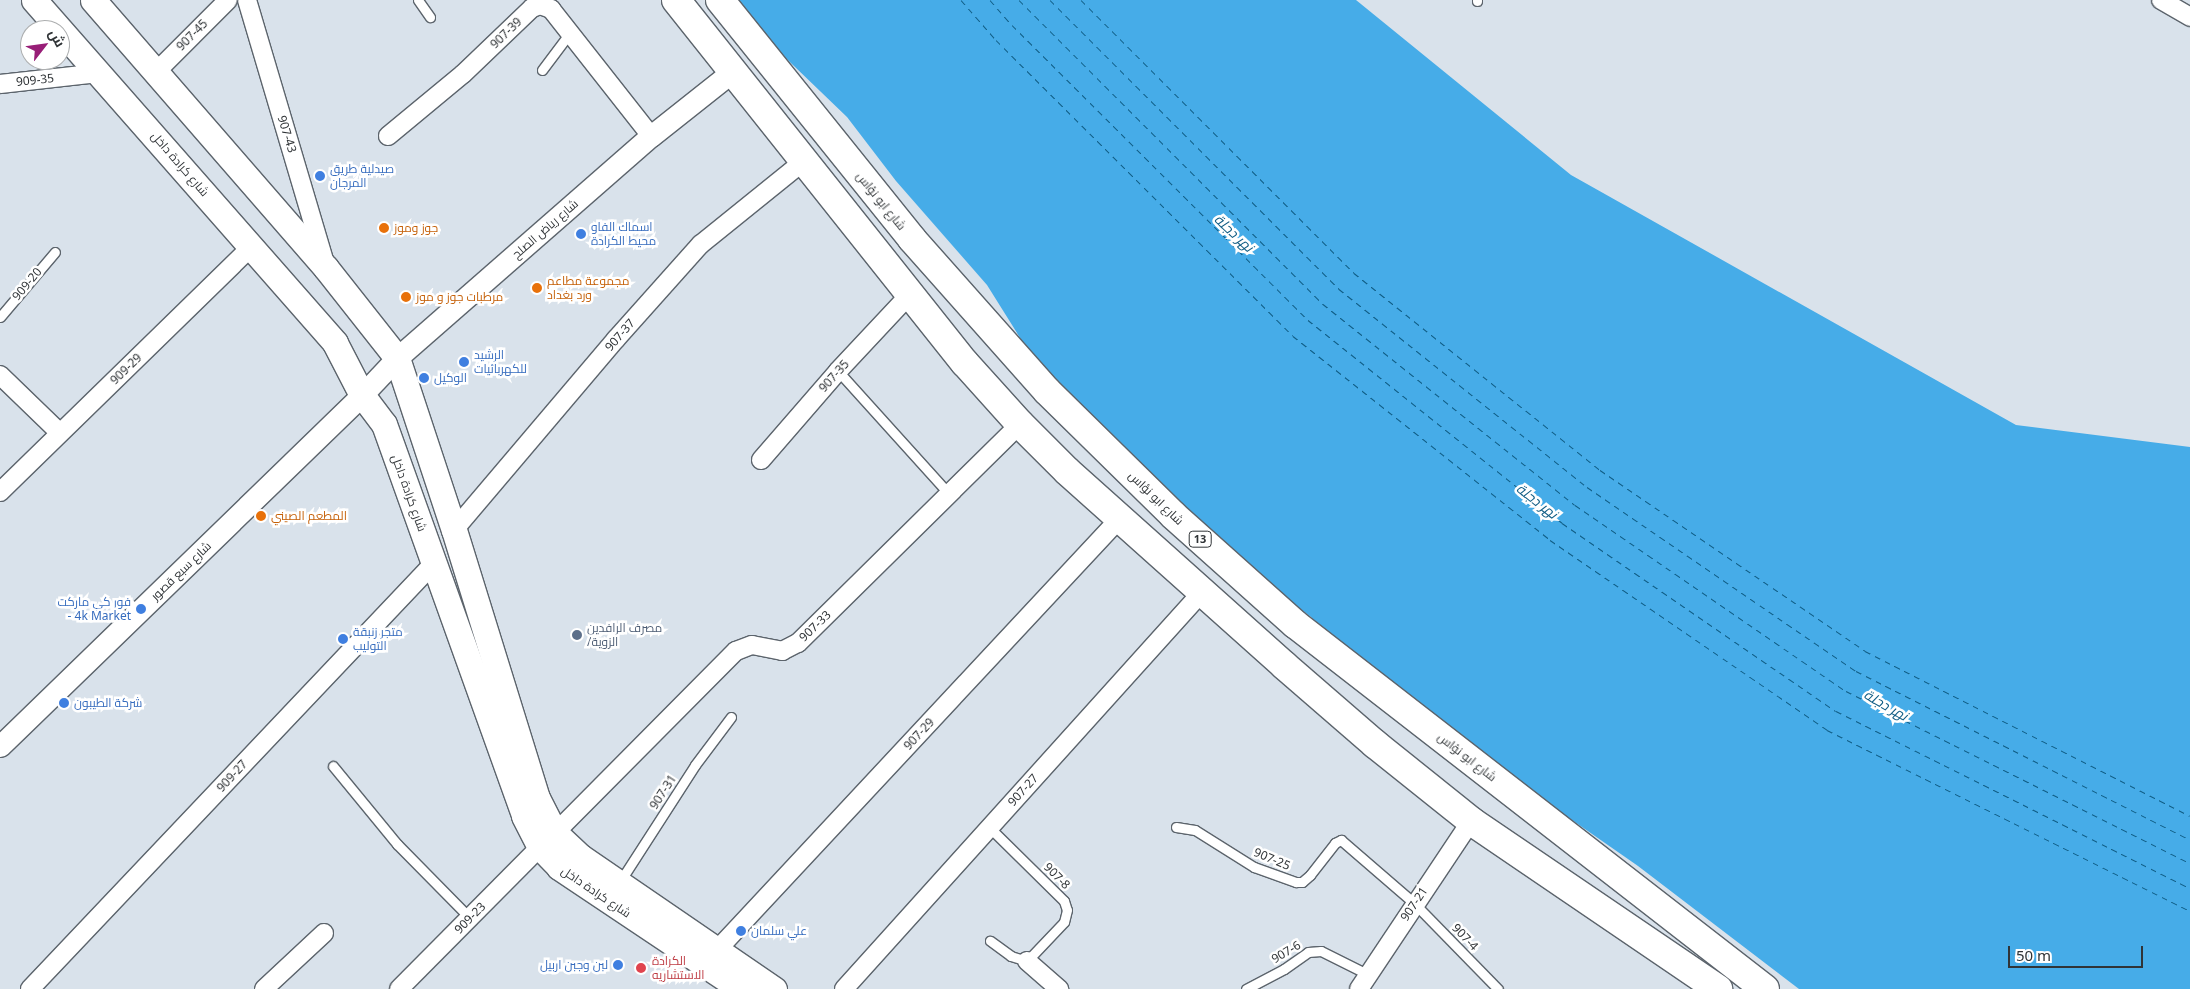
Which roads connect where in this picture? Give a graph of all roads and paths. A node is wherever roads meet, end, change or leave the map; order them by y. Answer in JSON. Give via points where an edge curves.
{"nodes":[{"id":1,"x":34,"y":0,"type":"edge"},
{"id":2,"x":93,"y":0,"type":"edge"},
{"id":3,"x":228,"y":0,"type":"edge"},
{"id":4,"x":247,"y":0,"type":"edge"},
{"id":5,"x":418,"y":0,"type":"edge"},
{"id":6,"x":676,"y":0,"type":"edge"},
{"id":7,"x":720,"y":0,"type":"edge"},
{"id":8,"x":2161,"y":0,"type":"edge"},
{"id":9,"x":430,"y":17,"type":"dead end"},
{"id":10,"x":2190,"y":17,"type":"edge"},
{"id":11,"x":569,"y":34,"type":"junction"},
{"id":12,"x":542,"y":70,"type":"dead end"},
{"id":13,"x":157,"y":71,"type":"junction"},
{"id":14,"x":733,"y":71,"type":"junction"},
{"id":15,"x":100,"y":73,"type":"junction"},
{"id":16,"x":0,"y":84,"type":"edge"},
{"id":17,"x":388,"y":136,"type":"dead end"},
{"id":18,"x":651,"y":136,"type":"junction"},
{"id":19,"x":805,"y":160,"type":"junction"},
{"id":20,"x":252,"y":246,"type":"junction"},
{"id":21,"x":55,"y":252,"type":"dead end"},
{"id":22,"x":326,"y":268,"type":"junction"},
{"id":23,"x":910,"y":294,"type":"junction"},
{"id":24,"x":0,"y":317,"type":"edge"},
{"id":25,"x":397,"y":358,"type":"junction"},
{"id":26,"x":838,"y":371,"type":"junction"},
{"id":27,"x":0,"y":375,"type":"edge"},
{"id":28,"x":362,"y":395,"type":"junction"},
{"id":29,"x":1020,"y":424,"type":"junction"},
{"id":30,"x":60,"y":433,"type":"junction"},
{"id":31,"x":761,"y":460,"type":"dead end"},
{"id":32,"x":0,"y":492,"type":"edge"},
{"id":33,"x":949,"y":494,"type":"junction"},
{"id":34,"x":1120,"y":518,"type":"junction"},
{"id":35,"x":454,"y":530,"type":"junction"},
{"id":36,"x":434,"y":563,"type":"junction"},
{"id":37,"x":1202,"y":592,"type":"junction"},
{"id":38,"x":731,"y":717,"type":"dead end"},
{"id":39,"x":0,"y":746,"type":"edge"},
{"id":40,"x":333,"y":766,"type":"dead end"},
{"id":41,"x":1471,"y":821,"type":"junction"},
{"id":42,"x":1176,"y":827,"type":"dead end"},
{"id":43,"x":990,"y":828,"type":"junction"},
{"id":44,"x":547,"y":840,"type":"junction"},
{"id":45,"x":619,"y":883,"type":"junction"},
{"id":46,"x":1414,"y":903,"type":"junction"},
{"id":47,"x":470,"y":918,"type":"junction"},
{"id":48,"x":324,"y":933,"type":"dead end"},
{"id":49,"x":990,"y":941,"type":"dead end"},
{"id":50,"x":718,"y":949,"type":"junction"},
{"id":51,"x":1026,"y":961,"type":"junction"},
{"id":52,"x":1367,"y":974,"type":"junction"},
{"id":53,"x":30,"y":989,"type":"edge"},
{"id":54,"x":264,"y":989,"type":"edge"},
{"id":55,"x":400,"y":989,"type":"edge"},
{"id":56,"x":741,"y":989,"type":"edge"},
{"id":57,"x":774,"y":989,"type":"edge"},
{"id":58,"x":844,"y":989,"type":"edge"},
{"id":59,"x":1059,"y":989,"type":"edge"},
{"id":60,"x":1246,"y":989,"type":"edge"},
{"id":61,"x":1359,"y":989,"type":"edge"},
{"id":62,"x":1498,"y":989,"type":"edge"},
{"id":63,"x":1716,"y":989,"type":"edge"},
{"id":64,"x":1766,"y":989,"type":"edge"}],
"edges":[{"from":1,"to":15,"type":"main road","name":"شارع كرادة داخل"},
{"from":2,"to":13,"type":"main road","name":"شارع كرادة داخل"},
{"from":3,"to":13,"type":"street","name":"907-45"},
{"from":4,"to":22,"type":"street","name":"907-43"},
{"from":5,"to":9,"type":"lane"},
{"from":6,"to":14,"type":"main road"},
{"from":7,"to":64,"type":"main road","name":"شارع ابو نؤاس","number":"13","via":[[912,239],[1047,391],[1173,515],[1295,624]]},
{"from":8,"to":10,"type":"street"},
{"from":11,"to":12,"type":"lane"},
{"from":11,"to":17,"type":"street","name":"907-39","via":[[551,9],[540,5],[532,8],[463,74]]},
{"from":11,"to":18,"type":"street","name":"907-39"},
{"from":13,"to":22,"type":"main road","name":"شارع كرادة داخل"},
{"from":14,"to":18,"type":"street","name":"شارع رياض الصلح"},
{"from":14,"to":19,"type":"main road"},
{"from":15,"to":16,"type":"street","name":"909-35"},
{"from":15,"to":20,"type":"main road","name":"شارع كرادة داخل"},
{"from":18,"to":25,"type":"street","name":"شارع رياض الصلح"},
{"from":19,"to":23,"type":"main road"},
{"from":19,"to":35,"type":"street","name":"907-37","via":[[701,244]]},
{"from":20,"to":28,"type":"main road","name":"شارع كرادة داخل","via":[[335,343]]},
{"from":20,"to":30,"type":"street","name":"909-29"},
{"from":21,"to":24,"type":"lane","name":"909-20"},
{"from":22,"to":25,"type":"main road","name":"شارع كرادة داخل"},
{"from":23,"to":26,"type":"street","name":"907-35"},
{"from":23,"to":29,"type":"main road","via":[[965,363]]},
{"from":25,"to":28,"type":"street","name":"شارع رياض الصلح"},
{"from":25,"to":35,"type":"main road","name":"شارع كرادة داخل"},
{"from":26,"to":31,"type":"street","name":"907-35"},
{"from":26,"to":33,"type":"lane"},
{"from":27,"to":30,"type":"street"},
{"from":28,"to":36,"type":"main road","name":"شارع كرادة داخل","via":[[384,424]]},
{"from":28,"to":39,"type":"street","name":"شارع سبع قصور"},
{"from":29,"to":33,"type":"street","name":"907-33"},
{"from":29,"to":34,"type":"main road"},
{"from":30,"to":32,"type":"street","name":"909-29"},
{"from":33,"to":44,"type":"street","name":"907-33","via":[[798,642],[782,650],[752,645],[736,650]]},
{"from":34,"to":37,"type":"main road"},
{"from":34,"to":50,"type":"street","name":"907-29"},
{"from":35,"to":44,"type":"main road","name":"شارع كرادة داخل"},
{"from":36,"to":44,"type":"main road","name":"شارع كرادة داخل","via":[[524,816]]},
{"from":36,"to":53,"type":"street","name":"909-27"},
{"from":37,"to":41,"type":"main road","via":[[1375,744]]},
{"from":37,"to":43,"type":"street","name":"907-27"},
{"from":38,"to":45,"type":"lane","name":"907-31","via":[[695,765]]},
{"from":40,"to":47,"type":"lane","via":[[397,844]]},
{"from":41,"to":46,"type":"street","name":"907-21"},
{"from":41,"to":63,"type":"main road"},
{"from":42,"to":46,"type":"lane","name":"907-25","via":[[1195,830],[1254,867],[1296,882],[1302,882],[1310,875],[1335,843],[1341,840]]},
{"from":43,"to":51,"type":"lane","name":"907-8","via":[[1064,901],[1067,910],[1064,922]]},
{"from":43,"to":58,"type":"street","name":"907-27"},
{"from":44,"to":45,"type":"main road","name":"شارع كرادة داخل","via":[[581,857]]},
{"from":44,"to":47,"type":"street","name":"909-23"},
{"from":44,"to":56,"type":"main road","name":"شارع كرادة داخل","via":[[565,872]]},
{"from":45,"to":50,"type":"main road","name":"شارع كرادة داخل"},
{"from":46,"to":52,"type":"street","name":"907-21"},
{"from":46,"to":62,"type":"lane","name":"907-4"},
{"from":47,"to":55,"type":"street","name":"909-23"},
{"from":48,"to":54,"type":"street"},
{"from":49,"to":51,"type":"lane","via":[[1011,956]]},
{"from":50,"to":57,"type":"main road","name":"شارع كرادة داخل"},
{"from":51,"to":59,"type":"street"},
{"from":52,"to":60,"type":"lane","name":"907-6","via":[[1321,951],[1308,952]]},
{"from":52,"to":61,"type":"street","name":"907-21"}]}
